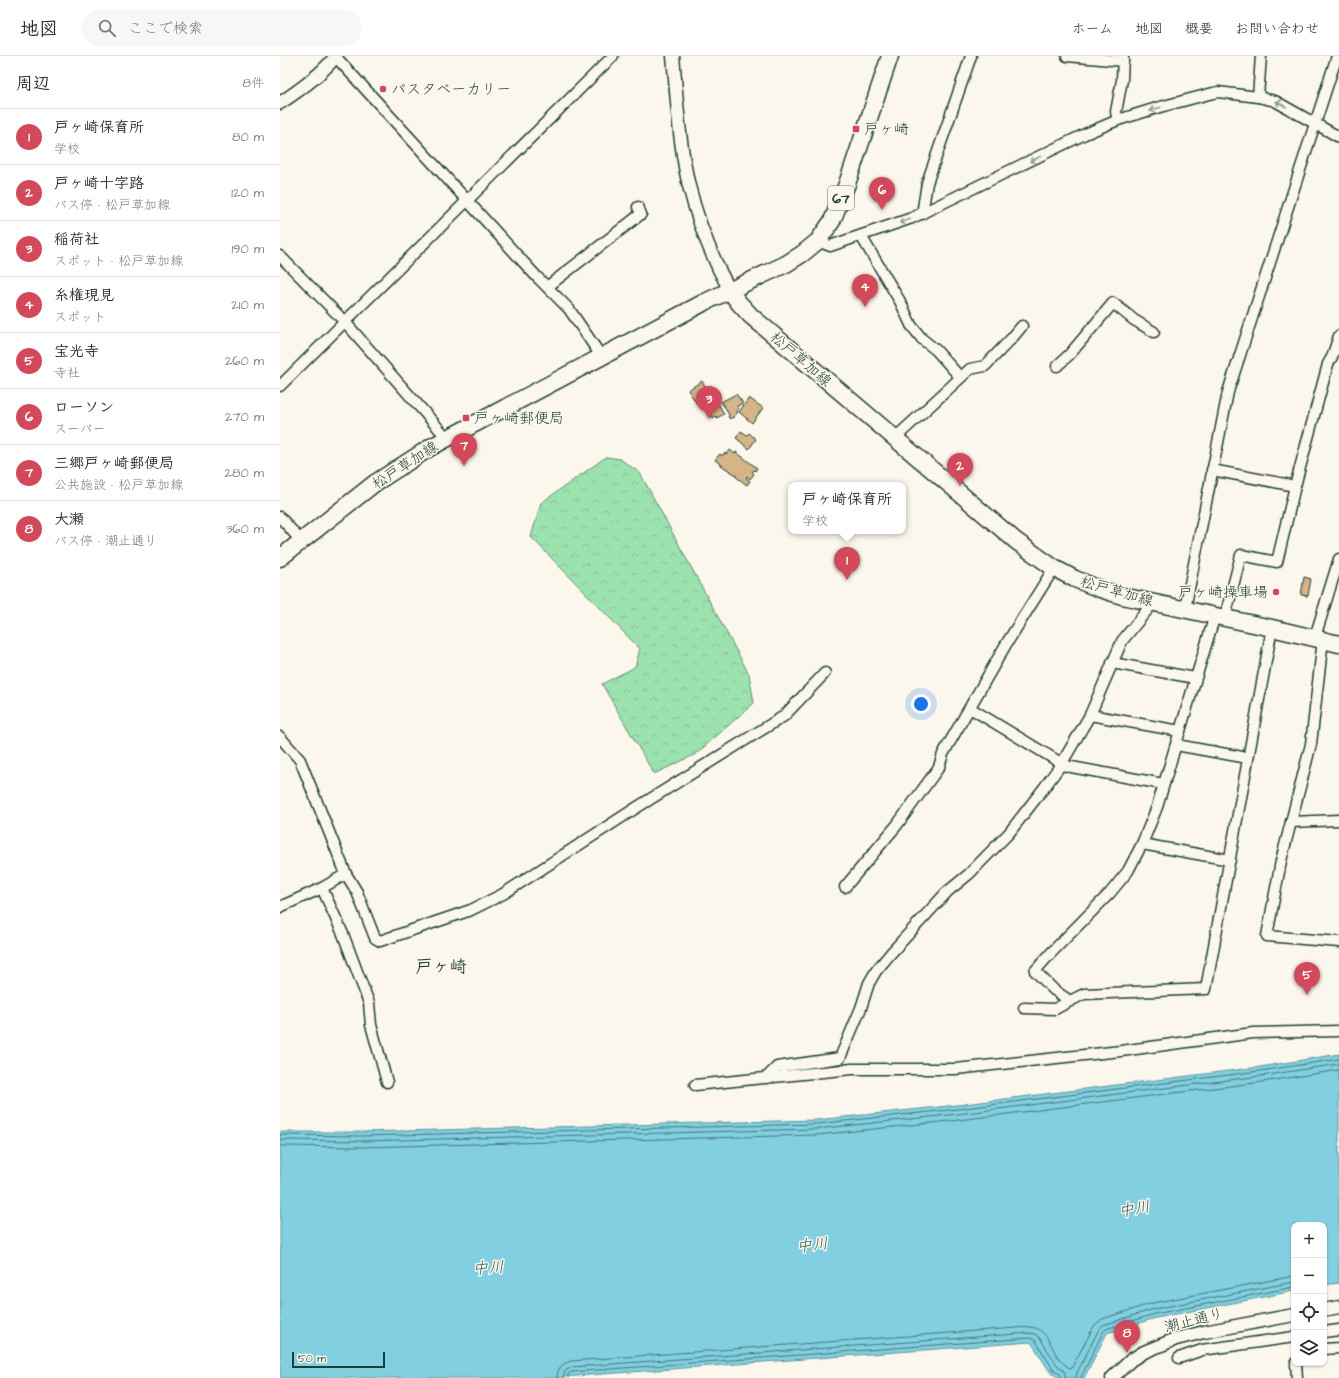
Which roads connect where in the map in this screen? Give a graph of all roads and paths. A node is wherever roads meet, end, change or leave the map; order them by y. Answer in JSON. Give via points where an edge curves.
{"nodes":[{"id":1,"x":335,"y":56,"type":"edge"},
{"id":2,"x":613,"y":56,"type":"edge"},
{"id":3,"x":673,"y":56,"type":"edge"},
{"id":4,"x":890,"y":56,"type":"edge"},
{"id":5,"x":970,"y":56,"type":"edge"},
{"id":6,"x":1067,"y":56,"type":"edge"},
{"id":7,"x":1261,"y":56,"type":"edge"},
{"id":8,"x":1337,"y":56,"type":"edge"},
{"id":9,"x":1123,"y":58,"type":"edge"},
{"id":10,"x":1258,"y":97,"type":"junction"},
{"id":11,"x":280,"y":103,"type":"edge"},
{"id":12,"x":1118,"y":120,"type":"junction"},
{"id":13,"x":1315,"y":124,"type":"junction"},
{"id":14,"x":1339,"y":137,"type":"edge"},
{"id":15,"x":467,"y":200,"type":"junction"},
{"id":16,"x":638,"y":207,"type":"dead end"},
{"id":17,"x":922,"y":214,"type":"junction"},
{"id":18,"x":861,"y":236,"type":"junction"},
{"id":19,"x":818,"y":241,"type":"junction"},
{"id":20,"x":280,"y":256,"type":"edge"},
{"id":21,"x":547,"y":287,"type":"junction"},
{"id":22,"x":730,"y":291,"type":"junction"},
{"id":23,"x":345,"y":322,"type":"junction"},
{"id":24,"x":1022,"y":326,"type":"dead end"},
{"id":25,"x":1154,"y":332,"type":"dead end"},
{"id":26,"x":1339,"y":336,"type":"edge"},
{"id":27,"x":601,"y":356,"type":"junction"},
{"id":28,"x":1057,"y":366,"type":"dead end"},
{"id":29,"x":960,"y":377,"type":"junction"},
{"id":30,"x":280,"y":386,"type":"edge"},
{"id":31,"x":447,"y":438,"type":"junction"},
{"id":32,"x":894,"y":439,"type":"junction"},
{"id":33,"x":1212,"y":470,"type":"junction"},
{"id":34,"x":1295,"y":486,"type":"junction"},
{"id":35,"x":280,"y":517,"type":"edge"},
{"id":36,"x":301,"y":541,"type":"junction"},
{"id":37,"x":280,"y":558,"type":"edge"},
{"id":38,"x":1339,"y":559,"type":"edge"},
{"id":39,"x":1054,"y":568,"type":"junction"},
{"id":40,"x":1154,"y":603,"type":"junction"},
{"id":41,"x":1185,"y":609,"type":"junction"},
{"id":42,"x":1220,"y":616,"type":"junction"},
{"id":43,"x":1272,"y":628,"type":"junction"},
{"id":44,"x":1319,"y":638,"type":"junction"},
{"id":45,"x":1339,"y":644,"type":"edge"},
{"id":46,"x":1112,"y":663,"type":"junction"},
{"id":47,"x":825,"y":673,"type":"dead end"},
{"id":48,"x":1195,"y":678,"type":"junction"},
{"id":49,"x":970,"y":708,"type":"junction"},
{"id":50,"x":1090,"y":715,"type":"junction"},
{"id":51,"x":1180,"y":731,"type":"junction"},
{"id":52,"x":280,"y":737,"type":"edge"},
{"id":53,"x":1176,"y":745,"type":"junction"},
{"id":54,"x":1248,"y":758,"type":"junction"},
{"id":55,"x":1062,"y":763,"type":"junction"},
{"id":56,"x":1163,"y":784,"type":"junction"},
{"id":57,"x":1339,"y":820,"type":"edge"},
{"id":58,"x":1291,"y":822,"type":"junction"},
{"id":59,"x":1142,"y":844,"type":"junction"},
{"id":60,"x":1230,"y":860,"type":"junction"},
{"id":61,"x":346,"y":874,"type":"junction"},
{"id":62,"x":845,"y":887,"type":"dead end"},
{"id":63,"x":322,"y":888,"type":"junction"},
{"id":64,"x":280,"y":907,"type":"edge"},
{"id":65,"x":1339,"y":942,"type":"edge"},
{"id":66,"x":1070,"y":1001,"type":"junction"},
{"id":67,"x":1024,"y":1008,"type":"dead end"},
{"id":68,"x":1339,"y":1031,"type":"edge"},
{"id":69,"x":766,"y":1078,"type":"junction"},
{"id":70,"x":387,"y":1082,"type":"dead end"},
{"id":71,"x":695,"y":1085,"type":"dead end"},
{"id":72,"x":1339,"y":1307,"type":"edge"},
{"id":73,"x":1327,"y":1309,"type":"edge"},
{"id":74,"x":1291,"y":1316,"type":"edge"},
{"id":75,"x":1339,"y":1330,"type":"edge"},
{"id":76,"x":1327,"y":1332,"type":"edge"},
{"id":77,"x":1291,"y":1339,"type":"edge"},
{"id":78,"x":1339,"y":1348,"type":"edge"},
{"id":79,"x":1327,"y":1349,"type":"edge"},
{"id":80,"x":1179,"y":1358,"type":"dead end"},
{"id":81,"x":1296,"y":1366,"type":"edge"},
{"id":82,"x":1112,"y":1378,"type":"edge"},
{"id":83,"x":1297,"y":1378,"type":"edge"}],
"edges":[{"from":1,"to":11,"type":"street","via":[[306,85]]},
{"from":1,"to":15,"type":"street"},
{"from":2,"to":15,"type":"street"},
{"from":3,"to":22,"type":"street","via":[[689,186],[707,241]]},
{"from":4,"to":19,"type":"main road","number":"67","via":[[847,184],[832,221]]},
{"from":5,"to":17,"type":"street","via":[[927,184]]},
{"from":6,"to":9,"type":"street"},
{"from":7,"to":10,"type":"street"},
{"from":8,"to":13,"type":"street"},
{"from":9,"to":12,"type":"street","via":[[1116,112]]},
{"from":10,"to":12,"type":"street","one_way":true,"via":[[1218,92]]},
{"from":13,"to":10,"type":"street","one_way":true,"via":[[1275,101]]},
{"from":12,"to":17,"type":"street","one_way":true},
{"from":13,"to":14,"type":"street"},
{"from":13,"to":33,"type":"street","via":[[1228,392]]},
{"from":15,"to":21,"type":"street"},
{"from":15,"to":23,"type":"street"},
{"from":16,"to":21,"type":"street","via":[[641,214]]},
{"from":17,"to":18,"type":"street","one_way":true},
{"from":18,"to":19,"type":"street","via":[[830,246]]},
{"from":18,"to":29,"type":"street","via":[[901,303],[911,326]]},
{"from":19,"to":22,"type":"main road","number":"67","via":[[786,264]]},
{"from":20,"to":23,"type":"street"},
{"from":21,"to":27,"type":"street","via":[[569,310]]},
{"from":22,"to":27,"type":"main road","name":"松戸草加線"},
{"from":22,"to":32,"type":"main road","name":"松戸草加線","via":[[751,316]]},
{"from":23,"to":30,"type":"street"},
{"from":23,"to":31,"type":"street"},
{"from":24,"to":29,"type":"street","via":[[984,366],[970,369]]},
{"from":25,"to":28,"type":"street","via":[[1113,303]]},
{"from":26,"to":34,"type":"street","via":[[1328,364]]},
{"from":27,"to":31,"type":"main road","name":"松戸草加線"},
{"from":29,"to":32,"type":"street"},
{"from":31,"to":36,"type":"main road","name":"松戸草加線","via":[[375,483]]},
{"from":32,"to":39,"type":"main road","name":"松戸草加線","via":[[1016,542]]},
{"from":33,"to":34,"type":"street"},
{"from":33,"to":41,"type":"street"},
{"from":34,"to":42,"type":"street","via":[[1277,562],[1241,554]]},
{"from":35,"to":36,"type":"street"},
{"from":36,"to":37,"type":"main road","name":"松戸草加線"},
{"from":38,"to":44,"type":"street"},
{"from":39,"to":40,"type":"main road","name":"松戸草加線","via":[[1100,589]]},
{"from":39,"to":49,"type":"street"},
{"from":40,"to":41,"type":"main road","name":"松戸草加線"},
{"from":40,"to":46,"type":"street","via":[[1122,641]]},
{"from":41,"to":42,"type":"main road","name":"松戸草加線"},
{"from":42,"to":43,"type":"main road","name":"松戸草加線"},
{"from":42,"to":48,"type":"street"},
{"from":43,"to":44,"type":"main road","name":"松戸草加線"},
{"from":43,"to":54,"type":"street"},
{"from":44,"to":45,"type":"main road","name":"松戸草加線"},
{"from":44,"to":58,"type":"street","via":[[1311,744]]},
{"from":46,"to":48,"type":"street"},
{"from":46,"to":50,"type":"street"},
{"from":47,"to":61,"type":"street","via":[[784,716],[504,894],[471,910],[380,940],[375,938],[360,899]]},
{"from":48,"to":51,"type":"street"},
{"from":49,"to":55,"type":"street"},
{"from":49,"to":62,"type":"street","via":[[943,754],[939,766],[897,825]]},
{"from":50,"to":51,"type":"street"},
{"from":50,"to":55,"type":"street"},
{"from":51,"to":53,"type":"street"},
{"from":52,"to":61,"type":"street","via":[[300,760]]},
{"from":53,"to":54,"type":"street"},
{"from":53,"to":56,"type":"street"},
{"from":54,"to":60,"type":"street"},
{"from":55,"to":56,"type":"street","via":[[1066,766]]},
{"from":55,"to":69,"type":"street","via":[[1009,833],[970,874],[947,892],[876,971],[840,1058],[777,1067]]},
{"from":56,"to":59,"type":"street"},
{"from":57,"to":58,"type":"street"},
{"from":58,"to":65,"type":"street","via":[[1267,936]]},
{"from":59,"to":60,"type":"street"},
{"from":59,"to":66,"type":"street","via":[[1128,871],[1110,893],[1035,971],[1054,990]]},
{"from":60,"to":66,"type":"street","via":[[1206,989],[1084,994]]},
{"from":61,"to":63,"type":"street"},
{"from":63,"to":64,"type":"street"},
{"from":63,"to":70,"type":"street","via":[[344,934],[369,1003],[371,1025]]},
{"from":66,"to":67,"type":"street","via":[[1055,1009]]},
{"from":68,"to":69,"type":"street","via":[[1253,1033],[956,1069],[852,1069]]},
{"from":69,"to":71,"type":"street"},
{"from":72,"to":73,"type":"street"},
{"from":74,"to":82,"type":"street","name":"潮止通り","via":[[1176,1339],[1144,1352]]},
{"from":75,"to":76,"type":"street"},
{"from":77,"to":80,"type":"street","via":[[1202,1350]]},
{"from":78,"to":79,"type":"street"},
{"from":81,"to":83,"type":"street"}]}
